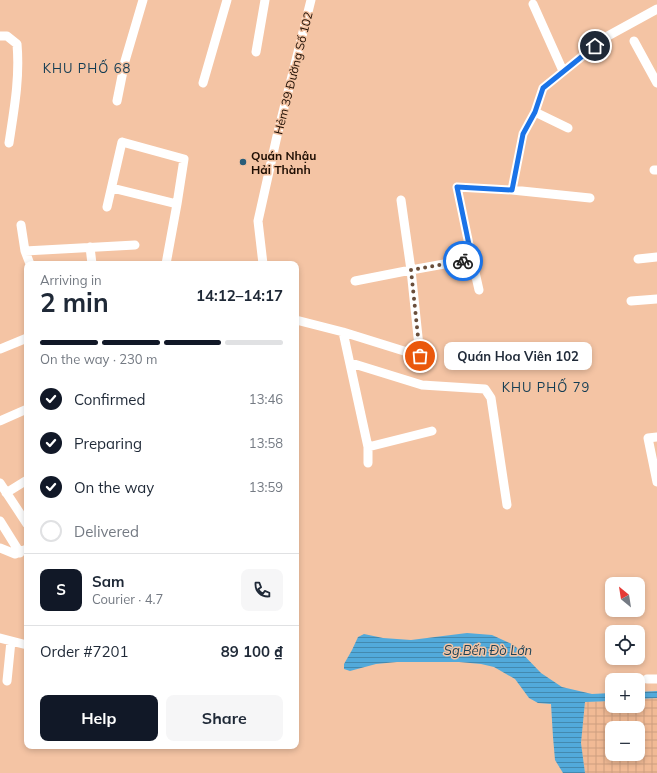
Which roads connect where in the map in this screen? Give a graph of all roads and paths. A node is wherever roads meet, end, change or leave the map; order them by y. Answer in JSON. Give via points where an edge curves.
{"nodes":[{"id":1,"x":143,"y":0,"type":"edge"},
{"id":2,"x":227,"y":0,"type":"edge"},
{"id":3,"x":265,"y":0,"type":"edge"},
{"id":4,"x":311,"y":0,"type":"edge"},
{"id":5,"x":533,"y":4,"type":"dead end"},
{"id":6,"x":657,"y":9,"type":"edge"},
{"id":7,"x":0,"y":36,"type":"edge"},
{"id":8,"x":634,"y":41,"type":"dead end"},
{"id":9,"x":256,"y":52,"type":"dead end"},
{"id":10,"x":563,"y":71,"type":"junction"},
{"id":11,"x":203,"y":83,"type":"dead end"},
{"id":12,"x":657,"y":83,"type":"edge"},
{"id":13,"x":117,"y":101,"type":"dead end"},
{"id":14,"x":535,"y":112,"type":"junction"},
{"id":15,"x":568,"y":128,"type":"dead end"},
{"id":16,"x":9,"y":143,"type":"dead end"},
{"id":17,"x":112,"y":188,"type":"junction"},
{"id":18,"x":512,"y":190,"type":"junction"},
{"id":19,"x":590,"y":198,"type":"dead end"},
{"id":20,"x":401,"y":200,"type":"dead end"},
{"id":21,"x":177,"y":204,"type":"junction"},
{"id":22,"x":107,"y":207,"type":"dead end"},
{"id":23,"x":21,"y":225,"type":"dead end"},
{"id":24,"x":135,"y":245,"type":"dead end"},
{"id":25,"x":90,"y":248,"type":"junction"},
{"id":26,"x":25,"y":251,"type":"junction"},
{"id":27,"x":657,"y":257,"type":"edge"},
{"id":28,"x":638,"y":258,"type":"dead end"},
{"id":29,"x":472,"y":259,"type":"junction"},
{"id":30,"x":29,"y":261,"type":"edge"},
{"id":31,"x":92,"y":261,"type":"edge"},
{"id":32,"x":167,"y":261,"type":"edge"},
{"id":33,"x":263,"y":261,"type":"edge"},
{"id":34,"x":411,"y":270,"type":"junction"},
{"id":35,"x":355,"y":281,"type":"dead end"},
{"id":36,"x":479,"y":290,"type":"dead end"},
{"id":37,"x":657,"y":299,"type":"edge"},
{"id":38,"x":631,"y":301,"type":"dead end"},
{"id":39,"x":299,"y":321,"type":"edge"},
{"id":40,"x":343,"y":332,"type":"junction"},
{"id":41,"x":24,"y":339,"type":"edge"},
{"id":42,"x":0,"y":350,"type":"edge"},
{"id":43,"x":351,"y":363,"type":"junction"},
{"id":44,"x":24,"y":410,"type":"edge"},
{"id":45,"x":0,"y":421,"type":"edge"},
{"id":46,"x":432,"y":430,"type":"dead end"},
{"id":47,"x":657,"y":437,"type":"edge"},
{"id":48,"x":368,"y":447,"type":"junction"},
{"id":49,"x":368,"y":463,"type":"dead end"},
{"id":50,"x":24,"y":482,"type":"edge"},
{"id":51,"x":657,"y":482,"type":"edge"},
{"id":52,"x":0,"y":483,"type":"edge"},
{"id":53,"x":6,"y":493,"type":"junction"},
{"id":54,"x":507,"y":504,"type":"dead end"},
{"id":55,"x":24,"y":520,"type":"edge"},
{"id":56,"x":0,"y":521,"type":"edge"},
{"id":57,"x":0,"y":548,"type":"edge"},
{"id":58,"x":23,"y":551,"type":"edge"},
{"id":59,"x":0,"y":638,"type":"edge"},
{"id":60,"x":11,"y":641,"type":"junction"},
{"id":61,"x":24,"y":644,"type":"edge"},
{"id":62,"x":647,"y":679,"type":"dead end"},
{"id":63,"x":657,"y":680,"type":"edge"},
{"id":64,"x":7,"y":681,"type":"dead end"}],
"edges":[{"from":1,"to":13,"type":"street"},
{"from":2,"to":11,"type":"street"},
{"from":3,"to":9,"type":"street"},
{"from":4,"to":33,"type":"street","name":"Hẻm 39 Đường Số 102","via":[[258,221]]},
{"from":5,"to":10,"type":"street"},
{"from":6,"to":10,"type":"street","via":[[606,37]]},
{"from":7,"to":16,"type":"street","via":[[7,36],[18,44],[19,62]]},
{"from":8,"to":12,"type":"street"},
{"from":10,"to":14,"type":"street","via":[[543,88]]},
{"from":14,"to":15,"type":"street"},
{"from":14,"to":18,"type":"street","via":[[523,134]]},
{"from":17,"to":21,"type":"street"},
{"from":17,"to":21,"type":"street","via":[[122,142],[184,159]]},
{"from":17,"to":22,"type":"street"},
{"from":18,"to":19,"type":"street"},
{"from":18,"to":29,"type":"street","via":[[457,187]]},
{"from":20,"to":34,"type":"street"},
{"from":21,"to":32,"type":"street"},
{"from":23,"to":26,"type":"street"},
{"from":24,"to":25,"type":"street"},
{"from":25,"to":26,"type":"street"},
{"from":25,"to":31,"type":"street"},
{"from":26,"to":30,"type":"street"},
{"from":27,"to":28,"type":"street"},
{"from":29,"to":34,"type":"street"},
{"from":29,"to":36,"type":"street"},
{"from":34,"to":35,"type":"street"},
{"from":34,"to":40,"type":"street","via":[[420,356]]},
{"from":37,"to":38,"type":"street"},
{"from":39,"to":40,"type":"street"},
{"from":40,"to":43,"type":"street"},
{"from":41,"to":42,"type":"street"},
{"from":43,"to":48,"type":"street"},
{"from":43,"to":54,"type":"street","via":[[422,385],[485,389],[491,398]]},
{"from":44,"to":45,"type":"street"},
{"from":46,"to":48,"type":"street"},
{"from":47,"to":51,"type":"street","via":[[648,438]]},
{"from":48,"to":49,"type":"street"},
{"from":50,"to":53,"type":"street"},
{"from":52,"to":53,"type":"street"},
{"from":53,"to":55,"type":"street"},
{"from":56,"to":58,"type":"street"},
{"from":57,"to":58,"type":"street","via":[[15,554]]},
{"from":59,"to":60,"type":"street"},
{"from":60,"to":61,"type":"street"},
{"from":60,"to":64,"type":"street"},
{"from":62,"to":63,"type":"street"}]}
